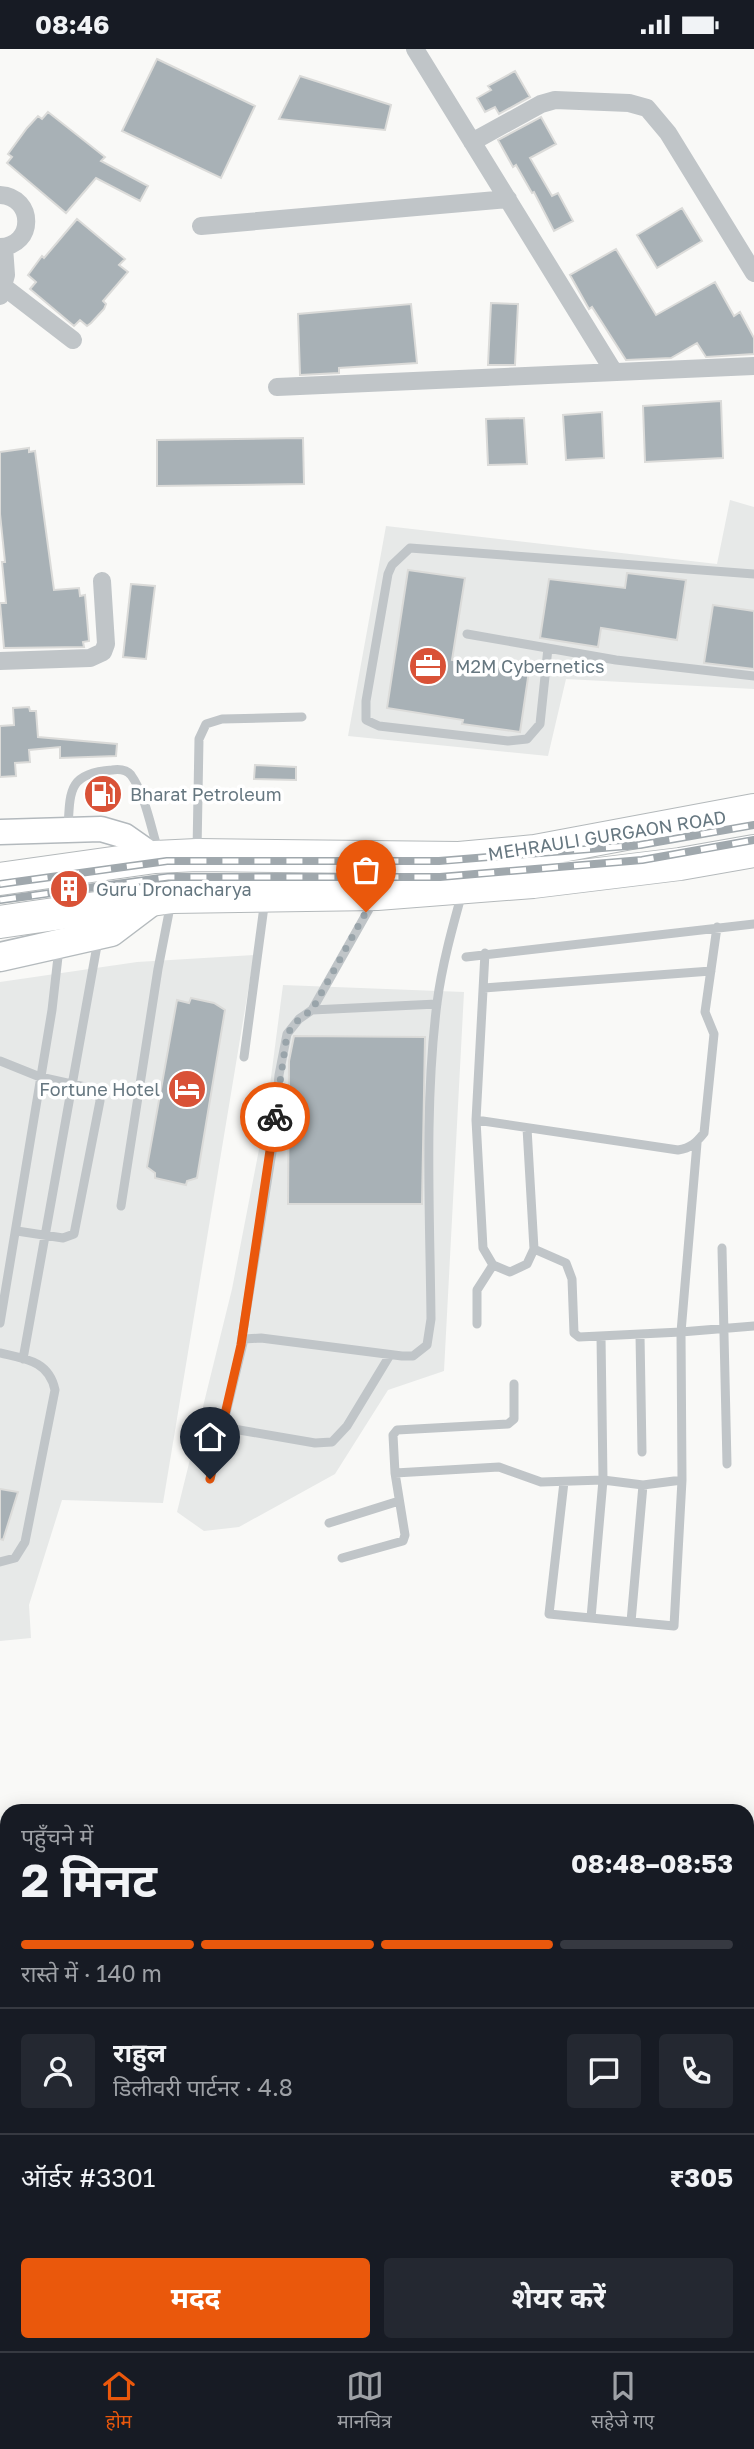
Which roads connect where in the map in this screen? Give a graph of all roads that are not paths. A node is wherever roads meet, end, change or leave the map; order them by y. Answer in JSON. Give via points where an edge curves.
{"nodes":[{"id":1,"x":415,"y":49,"type":"edge"},
{"id":2,"x":472,"y":142,"type":"junction"},
{"id":3,"x":0,"y":195,"type":"edge"},
{"id":4,"x":508,"y":199,"type":"junction"},
{"id":5,"x":201,"y":226,"type":"dead end"},
{"id":6,"x":2,"y":247,"type":"edge"},
{"id":7,"x":754,"y":273,"type":"edge"},
{"id":8,"x":2,"y":291,"type":"edge"},
{"id":9,"x":73,"y":340,"type":"dead end"},
{"id":10,"x":754,"y":366,"type":"edge"},
{"id":11,"x":614,"y":372,"type":"junction"},
{"id":12,"x":277,"y":387,"type":"dead end"},
{"id":13,"x":754,"y":575,"type":"edge"},
{"id":14,"x":102,"y":581,"type":"dead end"},
{"id":15,"x":467,"y":634,"type":"dead end"},
{"id":16,"x":548,"y":648,"type":"junction"},
{"id":17,"x":0,"y":661,"type":"edge"},
{"id":18,"x":754,"y":676,"type":"edge"},
{"id":19,"x":302,"y":717,"type":"dead end"},
{"id":20,"x":754,"y":810,"type":"edge"},
{"id":21,"x":68,"y":831,"type":"junction"},
{"id":22,"x":0,"y":832,"type":"edge"},
{"id":23,"x":754,"y":851,"type":"edge"},
{"id":24,"x":197,"y":855,"type":"junction"},
{"id":25,"x":158,"y":857,"type":"junction"},
{"id":26,"x":0,"y":879,"type":"edge"},
{"id":27,"x":464,"y":888,"type":"junction"},
{"id":28,"x":265,"y":894,"type":"junction"},
{"id":29,"x":377,"y":894,"type":"junction"},
{"id":30,"x":164,"y":897,"type":"junction"},
{"id":31,"x":0,"y":922,"type":"edge"},
{"id":32,"x":754,"y":924,"type":"edge"},
{"id":33,"x":716,"y":927,"type":"junction"},
{"id":34,"x":99,"y":935,"type":"junction"},
{"id":35,"x":60,"y":945,"type":"junction"},
{"id":36,"x":485,"y":953,"type":"junction"},
{"id":37,"x":0,"y":957,"type":"edge"},
{"id":38,"x":466,"y":957,"type":"dead end"},
{"id":39,"x":711,"y":971,"type":"junction"},
{"id":40,"x":484,"y":988,"type":"junction"},
{"id":41,"x":437,"y":1004,"type":"junction"},
{"id":42,"x":312,"y":1010,"type":"junction"},
{"id":43,"x":244,"y":1058,"type":"dead end"},
{"id":44,"x":0,"y":1061,"type":"edge"},
{"id":45,"x":40,"y":1077,"type":"junction"},
{"id":46,"x":71,"y":1083,"type":"junction"},
{"id":47,"x":476,"y":1120,"type":"junction"},
{"id":48,"x":527,"y":1128,"type":"junction"},
{"id":49,"x":697,"y":1143,"type":"junction"},
{"id":50,"x":121,"y":1206,"type":"dead end"},
{"id":51,"x":18,"y":1231,"type":"junction"},
{"id":52,"x":45,"y":1235,"type":"junction"},
{"id":53,"x":722,"y":1248,"type":"dead end"},
{"id":54,"x":534,"y":1249,"type":"junction"},
{"id":55,"x":493,"y":1265,"type":"junction"},
{"id":56,"x":0,"y":1323,"type":"edge"},
{"id":57,"x":477,"y":1324,"type":"dead end"},
{"id":58,"x":754,"y":1326,"type":"edge"},
{"id":59,"x":724,"y":1329,"type":"junction"},
{"id":60,"x":681,"y":1332,"type":"junction"},
{"id":61,"x":640,"y":1335,"type":"junction"},
{"id":62,"x":601,"y":1336,"type":"junction"},
{"id":63,"x":241,"y":1345,"type":"junction"},
{"id":64,"x":0,"y":1353,"type":"edge"},
{"id":65,"x":390,"y":1355,"type":"junction"},
{"id":66,"x":23,"y":1359,"type":"junction"},
{"id":67,"x":514,"y":1384,"type":"dead end"},
{"id":68,"x":222,"y":1427,"type":"junction"},
{"id":69,"x":642,"y":1452,"type":"dead end"},
{"id":70,"x":727,"y":1464,"type":"dead end"},
{"id":71,"x":395,"y":1473,"type":"junction"},
{"id":72,"x":210,"y":1479,"type":"dead end"},
{"id":73,"x":603,"y":1480,"type":"junction"},
{"id":74,"x":682,"y":1480,"type":"junction"},
{"id":75,"x":564,"y":1482,"type":"junction"},
{"id":76,"x":643,"y":1485,"type":"junction"},
{"id":77,"x":399,"y":1501,"type":"junction"},
{"id":78,"x":330,"y":1523,"type":"dead end"},
{"id":79,"x":342,"y":1558,"type":"dead end"},
{"id":80,"x":0,"y":1562,"type":"edge"},
{"id":81,"x":590,"y":1618,"type":"junction"},
{"id":82,"x":631,"y":1622,"type":"junction"}],
"edges":[{"from":1,"to":2,"type":"street"},
{"from":2,"to":4,"type":"street"},
{"from":2,"to":7,"type":"street","via":[[555,100],[647,108],[668,133]]},
{"from":3,"to":6,"type":"street","via":[[22,205],[27,222],[20,239]]},
{"from":4,"to":5,"type":"street"},
{"from":4,"to":11,"type":"street"},
{"from":6,"to":8,"type":"street"},
{"from":8,"to":9,"type":"street"},
{"from":10,"to":11,"type":"street"},
{"from":11,"to":12,"type":"street"},
{"from":13,"to":16,"type":"lane","via":[[410,548],[388,575],[366,720],[392,728],[508,741],[527,739],[540,725]]},
{"from":14,"to":17,"type":"street","via":[[103,652],[90,658]]},
{"from":15,"to":16,"type":"lane"},
{"from":16,"to":18,"type":"lane"},
{"from":19,"to":24,"type":"lane","via":[[222,719],[206,724],[199,739]]},
{"from":20,"to":24,"type":"highway","name":"MEHRAULI GURGAON ROAD","via":[[535,851],[459,858]]},
{"from":21,"to":22,"type":"street"},
{"from":21,"to":25,"type":"street","via":[[114,832]]},
{"from":21,"to":25,"type":"lane","via":[[73,785],[81,776],[121,769],[130,773],[139,791]]},
{"from":23,"to":27,"type":"highway","name":"MEHRAULI GURGAON ROAD","via":[[680,864]]},
{"from":24,"to":25,"type":"highway","name":"MEHRAULI GURGAON ROAD"},
{"from":25,"to":26,"type":"highway","name":"MEHRAULI GURGAON ROAD"},
{"from":27,"to":29,"type":"highway","name":"MEHRAULI GURGAON ROAD"},
{"from":27,"to":41,"type":"lane"},
{"from":28,"to":29,"type":"highway","name":"MEHRAULI GURGAON ROAD"},
{"from":28,"to":30,"type":"highway","name":"MEHRAULI GURGAON ROAD"},
{"from":28,"to":43,"type":"lane"},
{"from":29,"to":42,"type":"lane"},
{"from":30,"to":31,"type":"highway","name":"MEHRAULI GURGAON ROAD"},
{"from":30,"to":34,"type":"main road"},
{"from":30,"to":50,"type":"lane","via":[[158,969]]},
{"from":32,"to":33,"type":"lane"},
{"from":33,"to":36,"type":"lane"},
{"from":33,"to":39,"type":"lane"},
{"from":34,"to":35,"type":"main road"},
{"from":34,"to":46,"type":"lane"},
{"from":35,"to":37,"type":"main road"},
{"from":35,"to":45,"type":"lane"},
{"from":36,"to":38,"type":"lane"},
{"from":36,"to":40,"type":"lane"},
{"from":39,"to":40,"type":"lane"},
{"from":39,"to":49,"type":"lane","via":[[705,1012],[714,1034],[704,1133]]},
{"from":40,"to":47,"type":"lane"},
{"from":41,"to":42,"type":"lane"},
{"from":41,"to":65,"type":"lane","via":[[430,1139],[431,1319],[427,1345],[421,1352]]},
{"from":42,"to":63,"type":"lane","via":[[287,1034]]},
{"from":44,"to":45,"type":"lane"},
{"from":45,"to":46,"type":"lane"},
{"from":45,"to":51,"type":"lane"},
{"from":46,"to":52,"type":"lane"},
{"from":46,"to":52,"type":"lane","via":[[94,1089],[100,1101],[74,1234],[63,1238]]},
{"from":47,"to":48,"type":"lane"},
{"from":47,"to":55,"type":"lane","via":[[483,1248]]},
{"from":48,"to":49,"type":"lane","via":[[678,1150]]},
{"from":48,"to":54,"type":"lane"},
{"from":49,"to":60,"type":"lane"},
{"from":51,"to":52,"type":"lane"},
{"from":51,"to":56,"type":"lane"},
{"from":52,"to":66,"type":"lane"},
{"from":53,"to":59,"type":"lane"},
{"from":54,"to":55,"type":"lane","via":[[518,1271],[502,1271]]},
{"from":54,"to":62,"type":"lane","via":[[566,1263],[572,1279],[574,1333]]},
{"from":55,"to":57,"type":"lane","via":[[477,1290]]},
{"from":58,"to":59,"type":"lane"},
{"from":59,"to":60,"type":"lane"},
{"from":59,"to":70,"type":"lane"},
{"from":60,"to":61,"type":"lane"},
{"from":60,"to":74,"type":"lane"},
{"from":61,"to":62,"type":"lane"},
{"from":61,"to":69,"type":"lane"},
{"from":62,"to":73,"type":"lane"},
{"from":63,"to":65,"type":"lane","via":[[244,1339],[253,1338]]},
{"from":63,"to":68,"type":"lane"},
{"from":64,"to":66,"type":"lane"},
{"from":65,"to":68,"type":"lane","via":[[347,1426],[332,1442]]},
{"from":66,"to":80,"type":"lane","via":[[46,1368],[55,1390],[25,1542],[15,1558]]},
{"from":67,"to":71,"type":"lane","via":[[514,1419],[508,1424],[397,1430],[393,1435]]},
{"from":68,"to":72,"type":"lane"},
{"from":71,"to":75,"type":"lane","via":[[499,1467],[541,1482]]},
{"from":71,"to":77,"type":"lane"},
{"from":73,"to":75,"type":"lane"},
{"from":73,"to":76,"type":"lane"},
{"from":73,"to":81,"type":"lane"},
{"from":74,"to":76,"type":"lane"},
{"from":74,"to":82,"type":"lane","via":[[674,1626]]},
{"from":75,"to":81,"type":"lane","via":[[549,1614]]},
{"from":76,"to":82,"type":"lane"},
{"from":77,"to":78,"type":"lane"},
{"from":77,"to":79,"type":"lane","via":[[402,1541]]},
{"from":81,"to":82,"type":"lane"}]}
